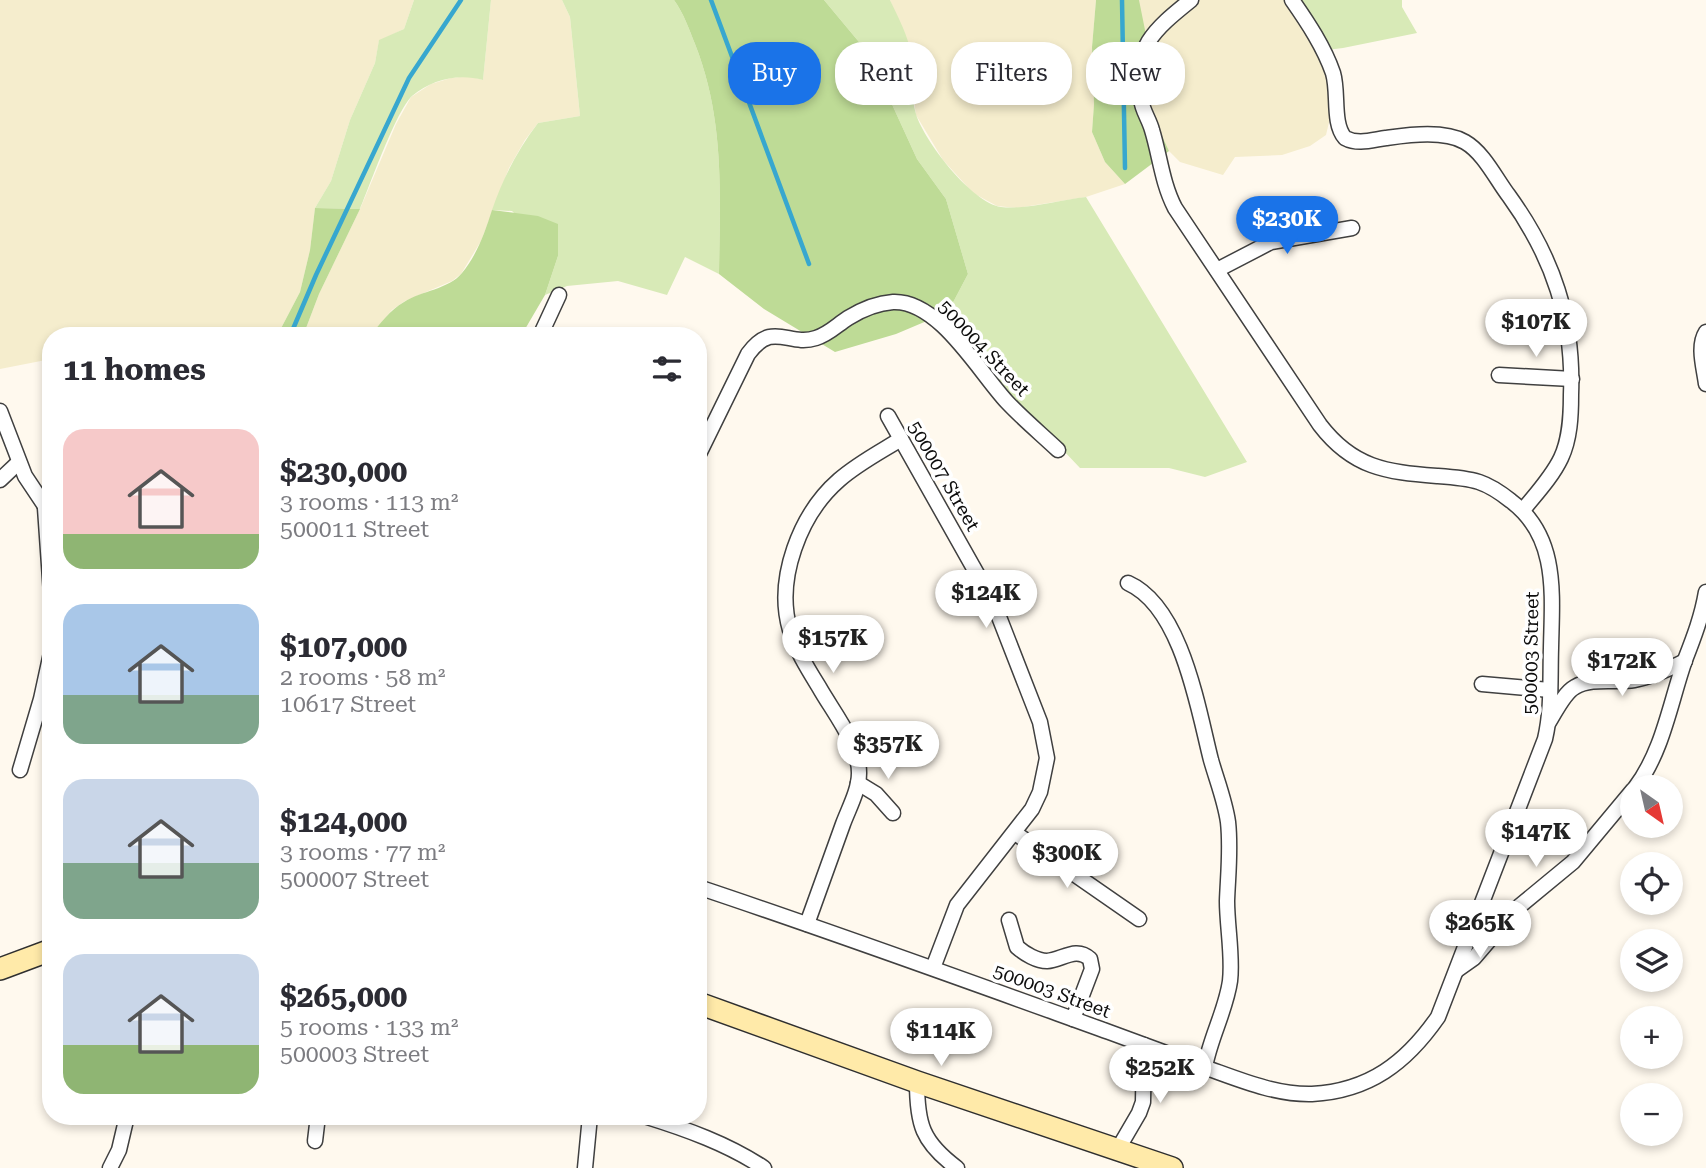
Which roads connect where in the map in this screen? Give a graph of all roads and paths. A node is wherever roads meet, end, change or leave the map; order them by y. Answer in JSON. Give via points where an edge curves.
{"nodes":[{"id":1,"x":1191,"y":0,"type":"edge"},
{"id":2,"x":1292,"y":0,"type":"edge"},
{"id":3,"x":1352,"y":228,"type":"dead end"},
{"id":4,"x":1217,"y":270,"type":"junction"},
{"id":5,"x":559,"y":295,"type":"dead end"},
{"id":6,"x":544,"y":327,"type":"edge"},
{"id":7,"x":1706,"y":332,"type":"edge"},
{"id":8,"x":1499,"y":375,"type":"dead end"},
{"id":9,"x":1572,"y":379,"type":"junction"},
{"id":10,"x":1706,"y":384,"type":"edge"},
{"id":11,"x":0,"y":411,"type":"edge"},
{"id":12,"x":888,"y":416,"type":"dead end"},
{"id":13,"x":707,"y":438,"type":"edge"},
{"id":14,"x":901,"y":439,"type":"junction"},
{"id":15,"x":1058,"y":450,"type":"dead end"},
{"id":16,"x":19,"y":462,"type":"junction"},
{"id":17,"x":0,"y":480,"type":"edge"},
{"id":18,"x":42,"y":502,"type":"edge"},
{"id":19,"x":1523,"y":510,"type":"junction"},
{"id":20,"x":1128,"y":583,"type":"dead end"},
{"id":21,"x":1706,"y":592,"type":"edge"},
{"id":22,"x":1685,"y":661,"type":"junction"},
{"id":23,"x":1482,"y":684,"type":"dead end"},
{"id":24,"x":1550,"y":690,"type":"junction"},
{"id":25,"x":42,"y":694,"type":"edge"},
{"id":26,"x":1549,"y":723,"type":"junction"},
{"id":27,"x":20,"y":769,"type":"dead end"},
{"id":28,"x":1643,"y":775,"type":"edge"},
{"id":29,"x":858,"y":783,"type":"junction"},
{"id":30,"x":1620,"y":806,"type":"edge"},
{"id":31,"x":892,"y":813,"type":"dead end"},
{"id":32,"x":1015,"y":833,"type":"junction"},
{"id":33,"x":707,"y":890,"type":"edge"},
{"id":34,"x":1139,"y":919,"type":"dead end"},
{"id":35,"x":1009,"y":920,"type":"dead end"},
{"id":36,"x":807,"y":924,"type":"junction"},
{"id":37,"x":42,"y":953,"type":"edge"},
{"id":38,"x":933,"y":968,"type":"junction"},
{"id":39,"x":0,"y":969,"type":"edge"},
{"id":40,"x":1457,"y":970,"type":"junction"},
{"id":41,"x":707,"y":1006,"type":"edge"},
{"id":42,"x":1073,"y":1019,"type":"junction"},
{"id":43,"x":1144,"y":1045,"type":"junction"},
{"id":44,"x":1205,"y":1067,"type":"junction"},
{"id":45,"x":917,"y":1082,"type":"junction"},
{"id":46,"x":125,"y":1125,"type":"edge"},
{"id":47,"x":317,"y":1125,"type":"edge"},
{"id":48,"x":589,"y":1125,"type":"edge"},
{"id":49,"x":672,"y":1125,"type":"edge"},
{"id":50,"x":315,"y":1141,"type":"dead end"},
{"id":51,"x":1118,"y":1149,"type":"junction"},
{"id":52,"x":110,"y":1168,"type":"edge"},
{"id":53,"x":585,"y":1168,"type":"edge"},
{"id":54,"x":764,"y":1168,"type":"edge"},
{"id":55,"x":957,"y":1168,"type":"edge"},
{"id":56,"x":1171,"y":1168,"type":"edge"}],
"edges":[{"from":1,"to":4,"type":"street","name":"500003 Street","via":[[1146,43],[1140,60],[1141,102],[1175,208]]},
{"from":2,"to":9,"type":"street","via":[[1333,73],[1338,125],[1345,138],[1360,142],[1413,136],[1455,138],[1474,148],[1534,232],[1556,281],[1570,339]]},
{"from":3,"to":4,"type":"street","via":[[1271,242]]},
{"from":4,"to":19,"type":"street","name":"500003 Street","via":[[1338,447],[1374,468],[1479,482]]},
{"from":5,"to":6,"type":"street"},
{"from":7,"to":10,"type":"street","via":[[1702,338]]},
{"from":8,"to":9,"type":"street"},
{"from":9,"to":19,"type":"street","via":[[1562,457]]},
{"from":11,"to":16,"type":"street"},
{"from":12,"to":14,"type":"street","name":"500007 Street"},
{"from":13,"to":15,"type":"street","name":"500004 Street","via":[[748,354],[761,341],[776,335],[819,337],[856,313],[892,302],[913,305],[941,325],[1008,402]]},
{"from":14,"to":29,"type":"street","via":[[852,469],[824,496],[801,535],[786,581],[790,632],[847,735],[857,761]]},
{"from":14,"to":32,"type":"street","name":"500007 Street","via":[[994,604],[1040,722],[1047,758],[1044,776],[1032,809]]},
{"from":16,"to":17,"type":"street"},
{"from":16,"to":18,"type":"street"},
{"from":19,"to":24,"type":"street","name":"500003 Street","via":[[1543,541],[1551,571]]},
{"from":20,"to":44,"type":"street","via":[[1157,610],[1184,655],[1227,819],[1231,978]]},
{"from":21,"to":22,"type":"street"},
{"from":22,"to":26,"type":"street","via":[[1634,680],[1578,685],[1569,691]]},
{"from":22,"to":28,"type":"street"},
{"from":23,"to":24,"type":"street"},
{"from":24,"to":26,"type":"street","name":"500003 Street"},
{"from":25,"to":27,"type":"street"},
{"from":26,"to":40,"type":"street","name":"500003 Street"},
{"from":29,"to":31,"type":"street","via":[[876,794]]},
{"from":29,"to":36,"type":"street"},
{"from":30,"to":40,"type":"street","via":[[1573,862],[1516,909],[1474,958]]},
{"from":32,"to":34,"type":"street"},
{"from":32,"to":38,"type":"street","name":"500007 Street","via":[[957,905]]},
{"from":33,"to":36,"type":"street","name":"500003 Street"},
{"from":35,"to":42,"type":"street","via":[[1017,947],[1035,958],[1044,961],[1080,953],[1090,959],[1092,969]]},
{"from":36,"to":38,"type":"street","name":"500003 Street"},
{"from":37,"to":39,"type":"main road"},
{"from":38,"to":42,"type":"street","name":"500003 Street"},
{"from":40,"to":44,"type":"street","name":"500003 Street","via":[[1438,1017],[1415,1048],[1363,1083],[1323,1093],[1291,1093]]},
{"from":41,"to":45,"type":"main road"},
{"from":42,"to":43,"type":"street","name":"500003 Street"},
{"from":43,"to":44,"type":"street","name":"500003 Street"},
{"from":43,"to":51,"type":"street","via":[[1143,1102]]},
{"from":45,"to":51,"type":"main road"},
{"from":45,"to":55,"type":"street","via":[[917,1111],[926,1138]]},
{"from":46,"to":52,"type":"street"},
{"from":47,"to":50,"type":"street"},
{"from":48,"to":53,"type":"street"},
{"from":49,"to":54,"type":"street"},
{"from":51,"to":56,"type":"main road"}]}
